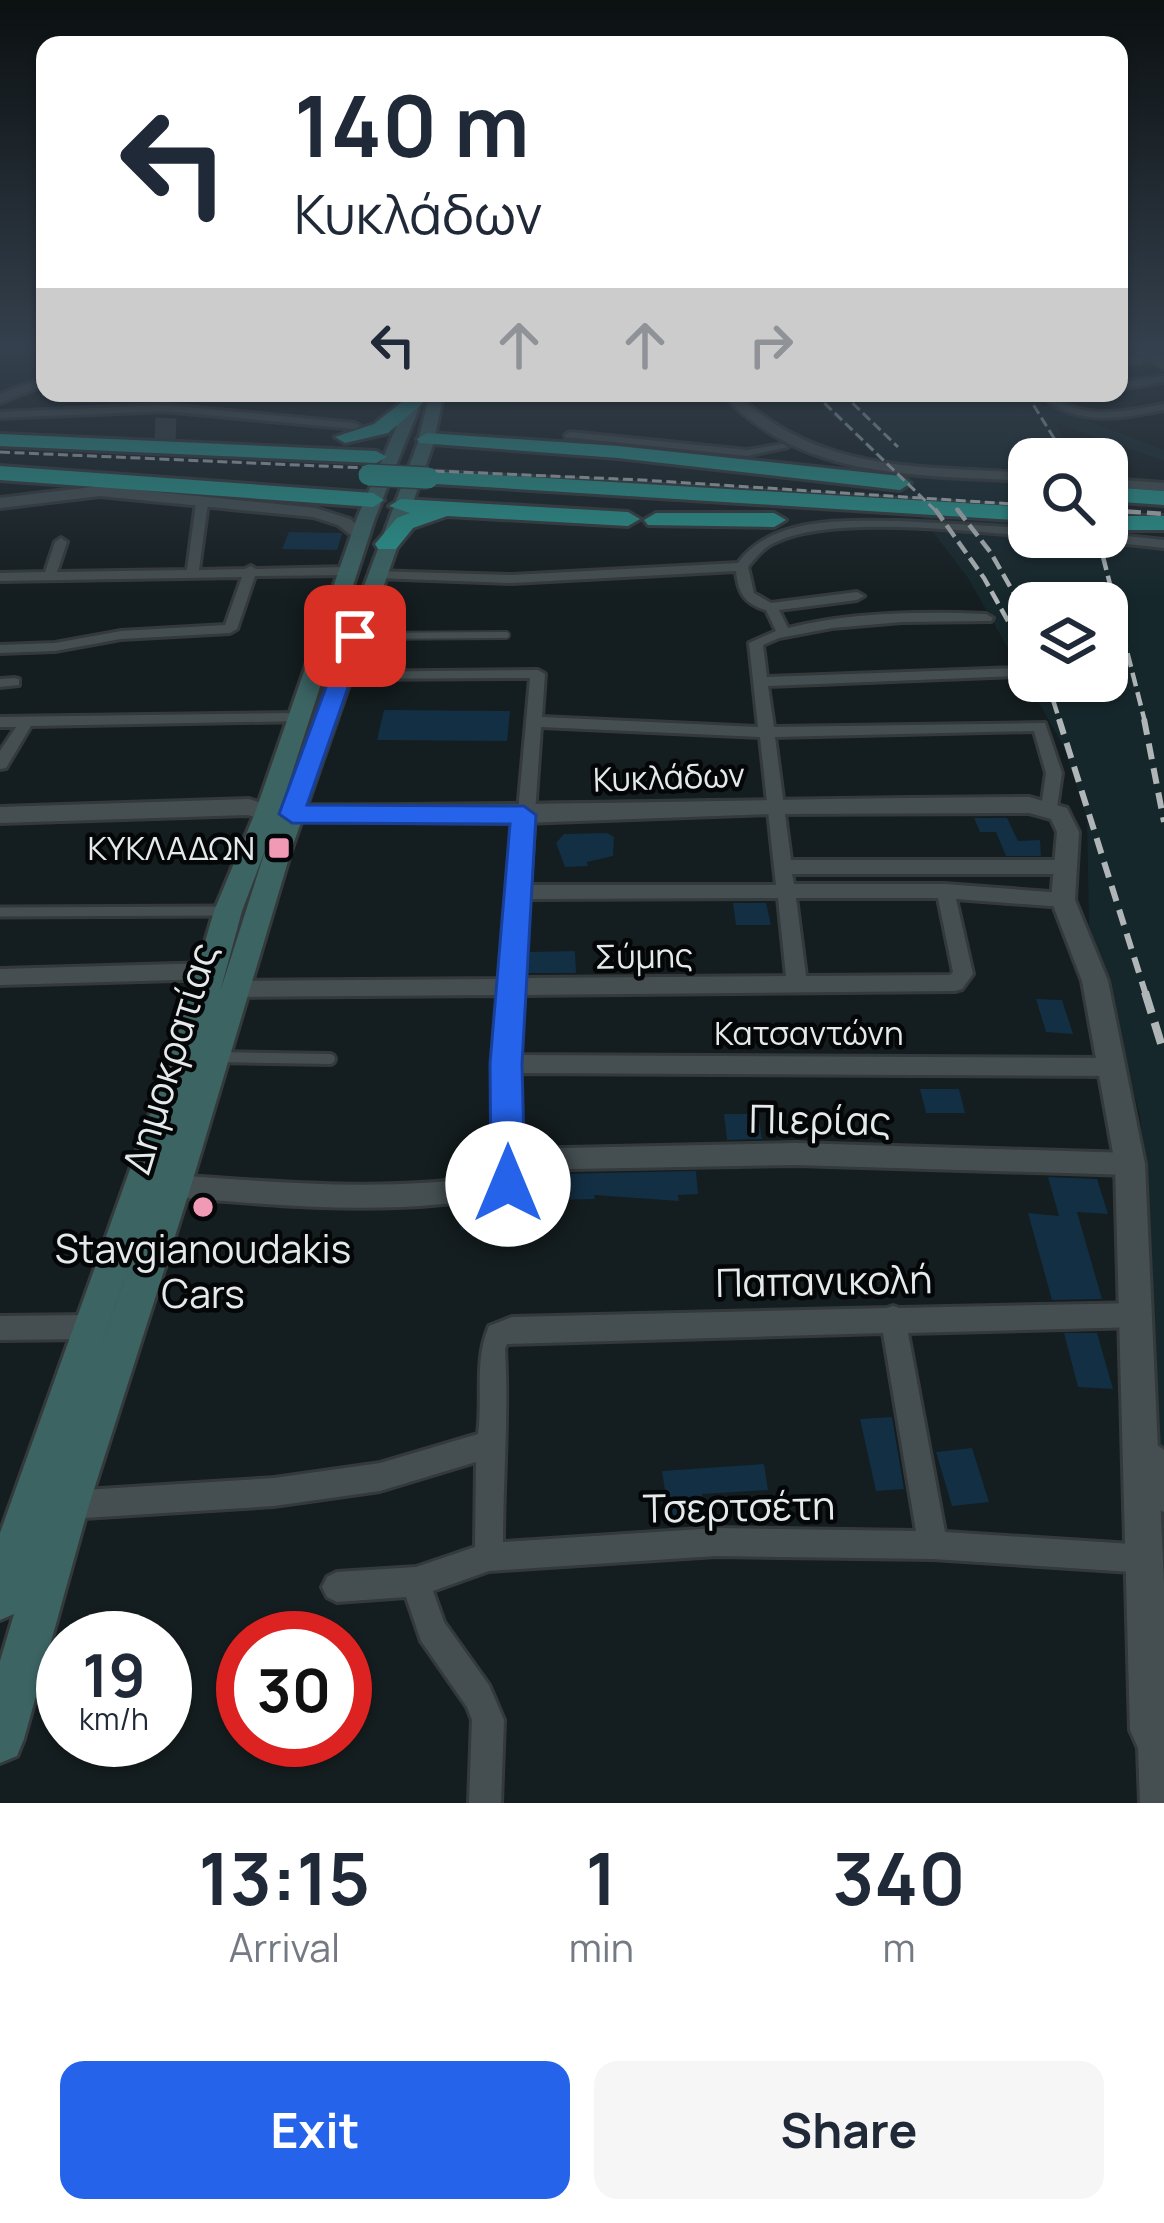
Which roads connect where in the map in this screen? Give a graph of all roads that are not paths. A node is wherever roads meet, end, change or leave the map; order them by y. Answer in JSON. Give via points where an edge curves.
{"nodes":[{"id":1,"x":350,"y":432,"type":"edge"},
{"id":2,"x":425,"y":432,"type":"edge"},
{"id":3,"x":426,"y":432,"type":"edge"},
{"id":4,"x":756,"y":432,"type":"edge"},
{"id":5,"x":772,"y":432,"type":"edge"},
{"id":6,"x":570,"y":435,"type":"dead end"},
{"id":7,"x":398,"y":439,"type":"junction"},
{"id":8,"x":0,"y":440,"type":"edge"},
{"id":9,"x":783,"y":447,"type":"junction"},
{"id":10,"x":0,"y":464,"type":"edge"},
{"id":11,"x":881,"y":466,"type":"junction"},
{"id":12,"x":0,"y":473,"type":"edge"},
{"id":13,"x":1008,"y":475,"type":"edge"},
{"id":14,"x":900,"y":483,"type":"junction"},
{"id":15,"x":1128,"y":484,"type":"edge"},
{"id":16,"x":1164,"y":487,"type":"edge"},
{"id":17,"x":1008,"y":488,"type":"edge"},
{"id":18,"x":1128,"y":495,"type":"edge"},
{"id":19,"x":369,"y":497,"type":"junction"},
{"id":20,"x":1164,"y":498,"type":"edge"},
{"id":21,"x":0,"y":502,"type":"edge"},
{"id":22,"x":202,"y":503,"type":"junction"},
{"id":23,"x":401,"y":506,"type":"junction"},
{"id":24,"x":448,"y":510,"type":"junction"},
{"id":25,"x":1008,"y":515,"type":"edge"},
{"id":26,"x":1008,"y":518,"type":"edge"},
{"id":27,"x":628,"y":519,"type":"dead end"},
{"id":28,"x":656,"y":520,"type":"dead end"},
{"id":29,"x":1128,"y":521,"type":"edge"},
{"id":30,"x":1164,"y":522,"type":"edge"},
{"id":31,"x":1008,"y":531,"type":"edge"},
{"id":32,"x":1128,"y":540,"type":"edge"},
{"id":33,"x":61,"y":542,"type":"dead end"},
{"id":34,"x":387,"y":544,"type":"junction"},
{"id":35,"x":1164,"y":544,"type":"edge"},
{"id":36,"x":742,"y":567,"type":"junction"},
{"id":37,"x":251,"y":570,"type":"junction"},
{"id":38,"x":349,"y":571,"type":"junction"},
{"id":39,"x":193,"y":572,"type":"junction"},
{"id":40,"x":376,"y":574,"type":"junction"},
{"id":41,"x":50,"y":575,"type":"junction"},
{"id":42,"x":0,"y":577,"type":"edge"},
{"id":43,"x":857,"y":596,"type":"dead end"},
{"id":44,"x":771,"y":608,"type":"junction"},
{"id":45,"x":986,"y":618,"type":"dead end"},
{"id":46,"x":783,"y":632,"type":"junction"},
{"id":47,"x":506,"y":635,"type":"dead end"},
{"id":48,"x":355,"y":636,"type":"junction"},
{"id":49,"x":0,"y":649,"type":"edge"},
{"id":50,"x":1008,"y":672,"type":"edge"},
{"id":51,"x":342,"y":675,"type":"junction"},
{"id":52,"x":762,"y":682,"type":"junction"},
{"id":53,"x":298,"y":718,"type":"junction"},
{"id":54,"x":0,"y":722,"type":"edge"},
{"id":55,"x":26,"y":722,"type":"junction"},
{"id":56,"x":536,"y":722,"type":"junction"},
{"id":57,"x":767,"y":732,"type":"junction"},
{"id":58,"x":0,"y":764,"type":"edge"},
{"id":59,"x":774,"y":806,"type":"junction"},
{"id":60,"x":1049,"y":808,"type":"junction"},
{"id":61,"x":279,"y":814,"type":"junction"},
{"id":62,"x":0,"y":815,"type":"edge"},
{"id":63,"x":524,"y":815,"type":"junction"},
{"id":64,"x":783,"y":867,"type":"junction"},
{"id":65,"x":1066,"y":867,"type":"junction"},
{"id":66,"x":521,"y":892,"type":"junction"},
{"id":67,"x":787,"y":892,"type":"junction"},
{"id":68,"x":944,"y":892,"type":"junction"},
{"id":69,"x":1064,"y":900,"type":"junction"},
{"id":70,"x":228,"y":911,"type":"junction"},
{"id":71,"x":0,"y":912,"type":"edge"},
{"id":72,"x":0,"y":977,"type":"edge"},
{"id":73,"x":224,"y":980,"type":"junction"},
{"id":74,"x":797,"y":984,"type":"junction"},
{"id":75,"x":515,"y":988,"type":"junction"},
{"id":76,"x":212,"y":1057,"type":"junction"},
{"id":77,"x":330,"y":1059,"type":"dead end"},
{"id":78,"x":506,"y":1064,"type":"junction"},
{"id":79,"x":1112,"y":1067,"type":"junction"},
{"id":80,"x":1130,"y":1164,"type":"junction"},
{"id":81,"x":509,"y":1172,"type":"junction"},
{"id":82,"x":174,"y":1186,"type":"junction"},
{"id":83,"x":1138,"y":1315,"type":"junction"},
{"id":84,"x":893,"y":1318,"type":"junction"},
{"id":85,"x":89,"y":1327,"type":"junction"},
{"id":86,"x":0,"y":1328,"type":"edge"},
{"id":87,"x":1142,"y":1411,"type":"junction"},
{"id":88,"x":490,"y":1444,"type":"junction"},
{"id":89,"x":1164,"y":1498,"type":"edge"},
{"id":90,"x":68,"y":1505,"type":"junction"},
{"id":91,"x":933,"y":1545,"type":"junction"},
{"id":92,"x":489,"y":1557,"type":"junction"},
{"id":93,"x":1147,"y":1559,"type":"junction"},
{"id":94,"x":416,"y":1582,"type":"junction"},
{"id":95,"x":337,"y":1587,"type":"dead end"},
{"id":96,"x":0,"y":1598,"type":"edge"},
{"id":97,"x":1159,"y":1726,"type":"edge"},
{"id":98,"x":0,"y":1739,"type":"edge"},
{"id":99,"x":485,"y":1803,"type":"edge"},
{"id":100,"x":1162,"y":1803,"type":"edge"}],
"edges":[{"from":1,"to":7,"type":"highway"},
{"from":2,"to":7,"type":"main road"},
{"from":2,"to":7,"type":"main road","name":"Δημοκρατίας"},
{"from":2,"to":14,"type":"highway"},
{"from":2,"to":19,"type":"highway","bridge":true},
{"from":2,"to":23,"type":"main road","name":"Δημοκρατίας"},
{"from":2,"to":25,"type":"highway"},
{"from":3,"to":14,"type":"highway"},
{"from":4,"to":9,"type":"street"},
{"from":5,"to":11,"type":"street","via":[[832,458]]},
{"from":6,"to":9,"type":"street","via":[[747,453]]},
{"from":7,"to":19,"type":"main road","name":"Δημοκρατίας"},
{"from":8,"to":19,"type":"highway"},
{"from":9,"to":11,"type":"street"},
{"from":10,"to":19,"type":"highway"},
{"from":11,"to":13,"type":"street"},
{"from":12,"to":19,"type":"highway","via":[[305,496],[361,509]]},
{"from":14,"to":17,"type":"highway"},
{"from":15,"to":16,"type":"street"},
{"from":18,"to":20,"type":"highway"},
{"from":19,"to":22,"type":"street","via":[[344,522]]},
{"from":19,"to":23,"type":"main road"},
{"from":19,"to":38,"type":"main road","name":"Δημοκρατίας"},
{"from":21,"to":22,"type":"street","via":[[100,491]]},
{"from":22,"to":39,"type":"street"},
{"from":23,"to":24,"type":"highway"},
{"from":23,"to":34,"type":"main road","name":"Δημοκρατίας"},
{"from":24,"to":27,"type":"highway"},
{"from":24,"to":34,"type":"highway","via":[[406,523]]},
{"from":26,"to":28,"type":"highway"},
{"from":29,"to":30,"type":"highway"},
{"from":31,"to":36,"type":"street","via":[[800,531],[760,545]]},
{"from":32,"to":35,"type":"street"},
{"from":33,"to":41,"type":"street"},
{"from":34,"to":40,"type":"main road","name":"Δημοκρατίας"},
{"from":36,"to":40,"type":"street","via":[[512,578]]},
{"from":36,"to":44,"type":"street","via":[[747,597]]},
{"from":37,"to":38,"type":"street"},
{"from":37,"to":39,"type":"street"},
{"from":37,"to":49,"type":"street","via":[[230,629]]},
{"from":38,"to":53,"type":"main road","name":"Δημοκρατίας"},
{"from":39,"to":41,"type":"street"},
{"from":40,"to":48,"type":"main road","name":"Δημοκρατίας"},
{"from":41,"to":42,"type":"street"},
{"from":43,"to":44,"type":"street"},
{"from":44,"to":46,"type":"street"},
{"from":45,"to":46,"type":"street","via":[[930,615]]},
{"from":46,"to":52,"type":"street","via":[[756,643]]},
{"from":47,"to":48,"type":"lane"},
{"from":48,"to":51,"type":"main road","name":"Δημοκρατίας"},
{"from":50,"to":52,"type":"street"},
{"from":51,"to":56,"type":"street","via":[[530,672],[539,680]]},
{"from":51,"to":61,"type":"main road","name":"Δημοκρατίας"},
{"from":52,"to":57,"type":"street"},
{"from":53,"to":55,"type":"street"},
{"from":53,"to":61,"type":"main road","name":"Δημοκρατίας"},
{"from":54,"to":55,"type":"street"},
{"from":55,"to":58,"type":"street"},
{"from":56,"to":57,"type":"street"},
{"from":56,"to":63,"type":"street"},
{"from":57,"to":59,"type":"street"},
{"from":57,"to":60,"type":"street","via":[[1040,725],[1054,773]]},
{"from":59,"to":60,"type":"street","name":"Κυκλάδων"},
{"from":59,"to":63,"type":"street","name":"Κυκλάδων"},
{"from":59,"to":64,"type":"street"},
{"from":60,"to":65,"type":"street","via":[[1068,832]]},
{"from":61,"to":62,"type":"street","name":"Κυκλάδων","via":[[250,807]]},
{"from":61,"to":63,"type":"street","name":"Κυκλάδων"},
{"from":61,"to":70,"type":"main road","name":"Δημοκρατίας"},
{"from":61,"to":73,"type":"main road","name":"Δημοκρατίας"},
{"from":63,"to":66,"type":"street"},
{"from":64,"to":65,"type":"street"},
{"from":64,"to":67,"type":"street"},
{"from":65,"to":69,"type":"street"},
{"from":66,"to":67,"type":"street"},
{"from":66,"to":75,"type":"street"},
{"from":67,"to":68,"type":"street"},
{"from":67,"to":74,"type":"street"},
{"from":68,"to":69,"type":"street"},
{"from":68,"to":74,"type":"street","name":"Σύμης","via":[[963,974],[955,983]]},
{"from":69,"to":79,"type":"street","via":[[1095,980]]},
{"from":70,"to":71,"type":"lane"},
{"from":70,"to":73,"type":"main road","name":"Δημοκρατίας"},
{"from":72,"to":73,"type":"street","name":"Σύμης"},
{"from":73,"to":75,"type":"street","name":"Σύμης"},
{"from":73,"to":76,"type":"main road","name":"Δημοκρατίας"},
{"from":73,"to":85,"type":"main road","name":"Δημοκρατίας"},
{"from":74,"to":75,"type":"street","name":"Σύμης"},
{"from":75,"to":78,"type":"street"},
{"from":76,"to":77,"type":"lane"},
{"from":76,"to":82,"type":"main road","name":"Δημοκρατίας"},
{"from":78,"to":79,"type":"street","name":"Κατσαντώνη"},
{"from":78,"to":81,"type":"street"},
{"from":79,"to":80,"type":"street"},
{"from":80,"to":81,"type":"street","name":"Πιερίας","via":[[796,1154]]},
{"from":80,"to":83,"type":"street"},
{"from":81,"to":82,"type":"street","name":"Πιερίας","via":[[464,1193],[394,1198]]},
{"from":82,"to":90,"type":"main road","name":"Δημοκρατίας"},
{"from":83,"to":84,"type":"street","name":"Παπανικολή"},
{"from":83,"to":87,"type":"street"},
{"from":84,"to":88,"type":"street","name":"Παπανικολή","via":[[512,1329],[492,1349]]},
{"from":84,"to":91,"type":"street"},
{"from":85,"to":86,"type":"street"},
{"from":85,"to":96,"type":"main road","name":"Δημοκρατίας"},
{"from":87,"to":89,"type":"street"},
{"from":87,"to":93,"type":"street"},
{"from":88,"to":90,"type":"street","via":[[380,1477]]},
{"from":88,"to":92,"type":"street"},
{"from":90,"to":98,"type":"main road","name":"Δημοκρατίας"},
{"from":91,"to":92,"type":"street","name":"Τσερτσέτη","via":[[716,1542]]},
{"from":91,"to":93,"type":"street","name":"Τσερτσέτη"},
{"from":92,"to":94,"type":"street","name":"Τσερτσέτη"},
{"from":93,"to":97,"type":"street"},
{"from":94,"to":95,"type":"street","name":"Τσερτσέτη"},
{"from":94,"to":99,"type":"street","via":[[432,1630],[488,1720]]},
{"from":97,"to":100,"type":"street"}]}
